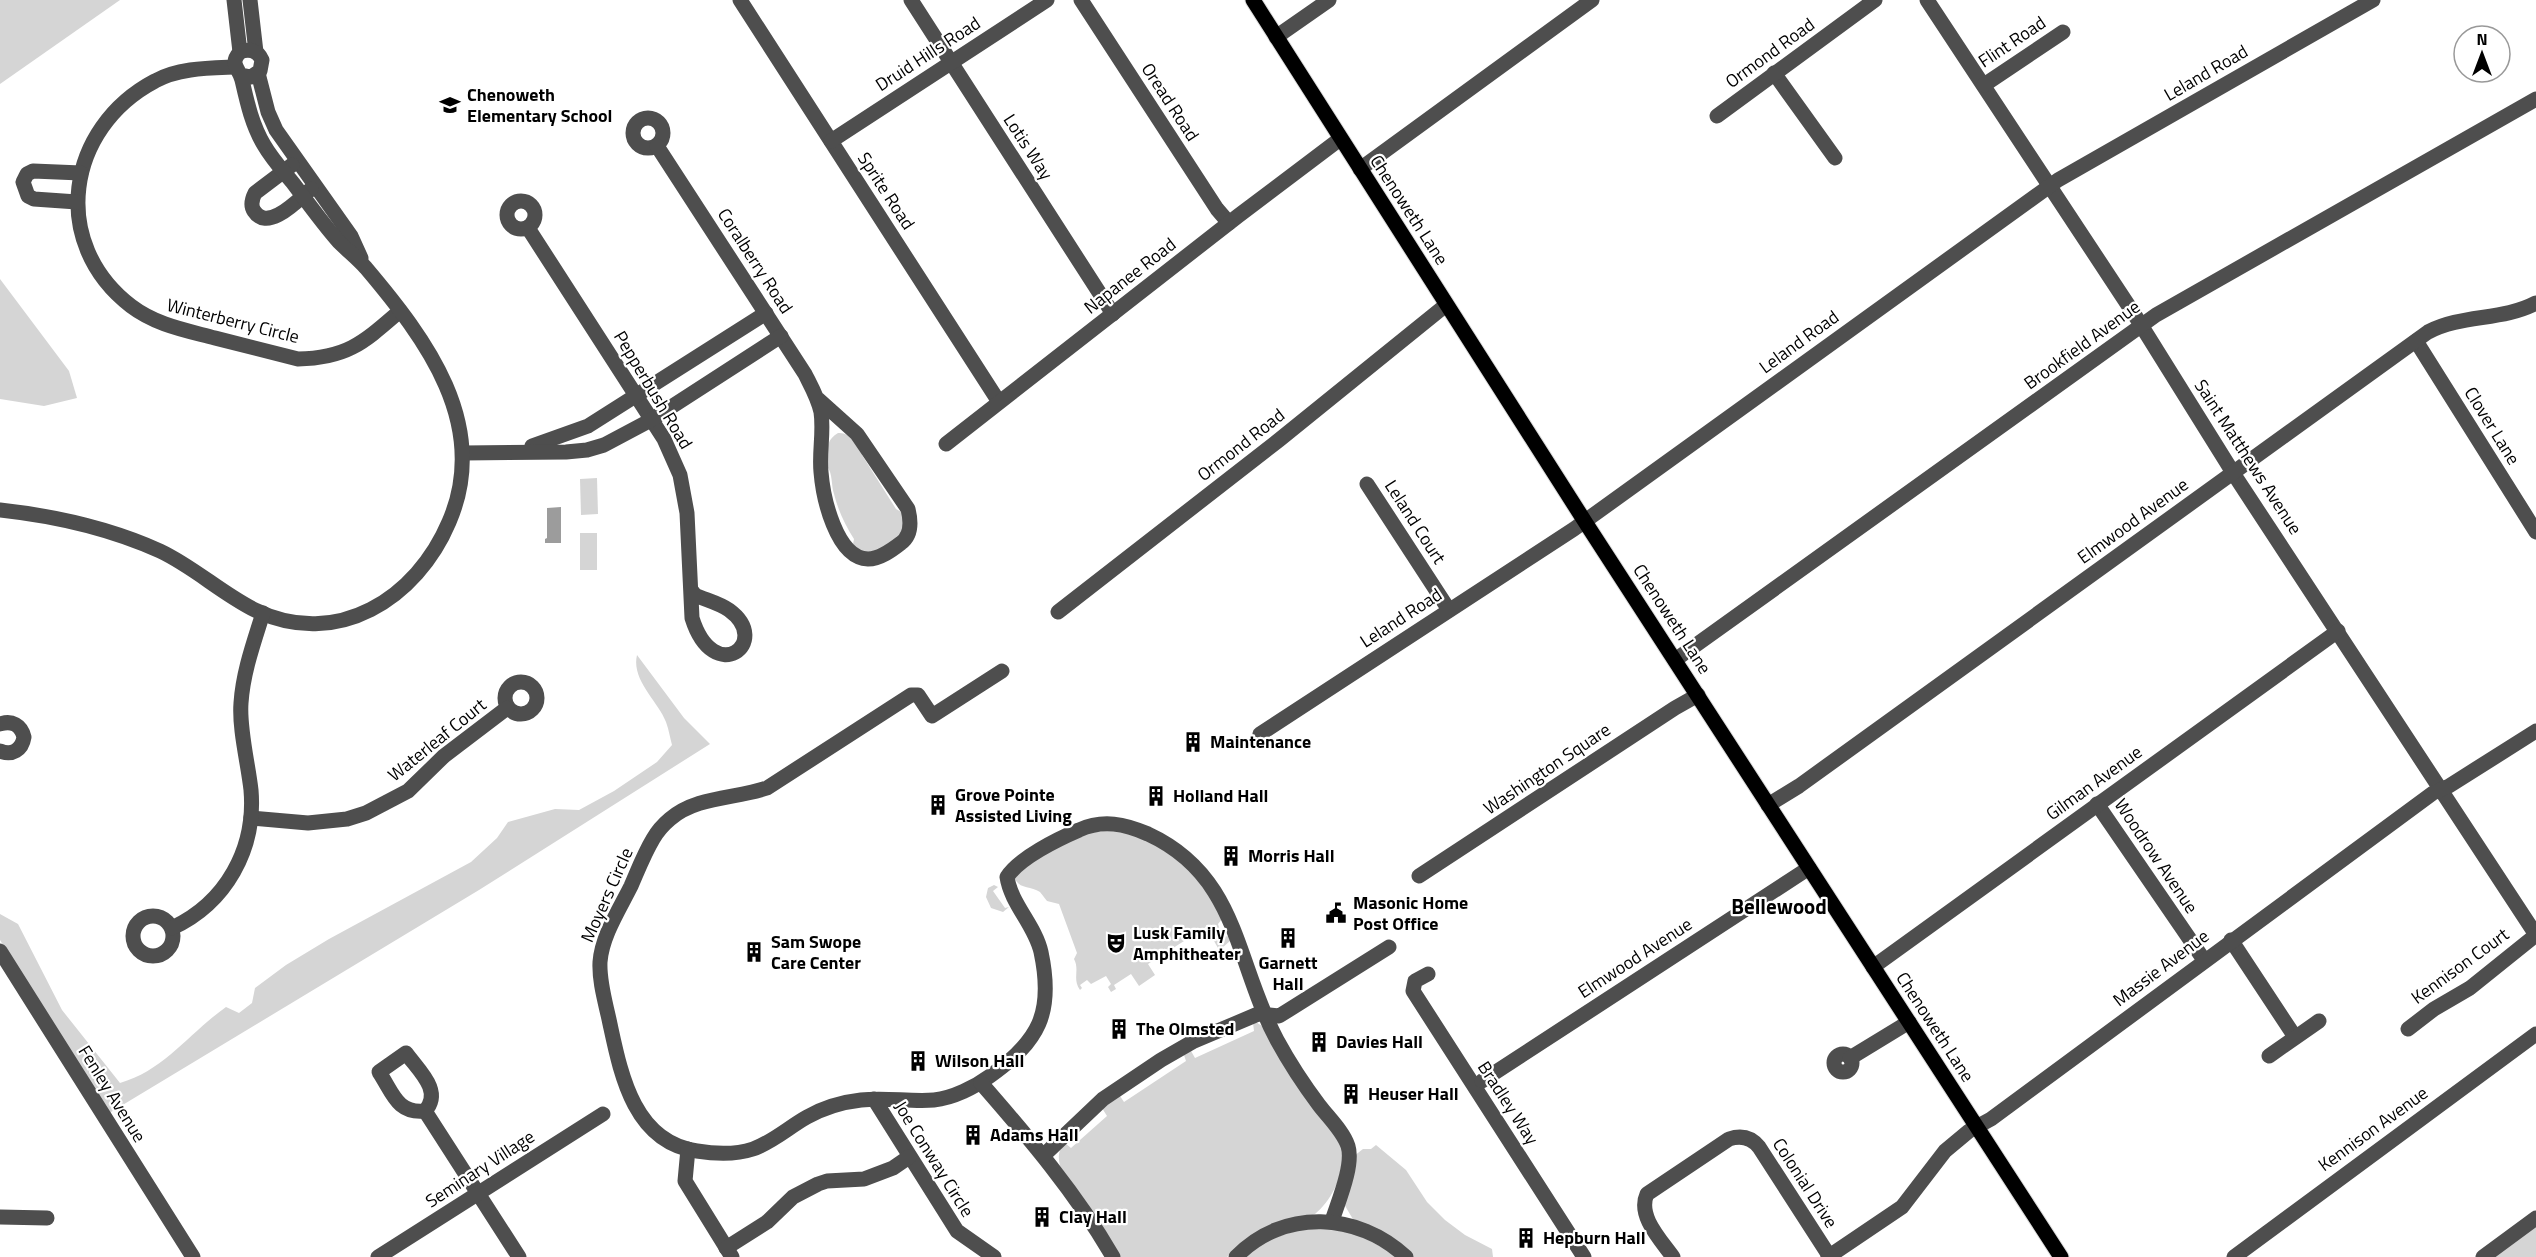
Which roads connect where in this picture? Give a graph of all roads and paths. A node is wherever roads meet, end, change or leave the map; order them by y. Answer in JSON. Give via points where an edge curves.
{"nodes":[{"id":1,"x":234,"y":0,"type":"edge"},
{"id":2,"x":250,"y":0,"type":"edge"},
{"id":3,"x":740,"y":0,"type":"edge"},
{"id":4,"x":911,"y":0,"type":"edge"},
{"id":5,"x":1047,"y":0,"type":"edge"},
{"id":6,"x":1081,"y":0,"type":"edge"},
{"id":7,"x":1253,"y":0,"type":"edge"},
{"id":8,"x":1329,"y":0,"type":"edge"},
{"id":9,"x":1592,"y":0,"type":"edge"},
{"id":10,"x":1875,"y":0,"type":"edge"},
{"id":11,"x":1927,"y":0,"type":"edge"},
{"id":12,"x":2373,"y":0,"type":"edge"},
{"id":13,"x":2063,"y":32,"type":"dead end"},
{"id":14,"x":1276,"y":37,"type":"junction"},
{"id":15,"x":240,"y":52,"type":"junction"},
{"id":16,"x":256,"y":52,"type":"junction"},
{"id":17,"x":951,"y":62,"type":"junction"},
{"id":18,"x":238,"y":71,"type":"junction"},
{"id":19,"x":1774,"y":73,"type":"junction"},
{"id":20,"x":258,"y":74,"type":"junction"},
{"id":21,"x":1984,"y":85,"type":"junction"},
{"id":22,"x":2536,"y":99,"type":"edge"},
{"id":23,"x":1717,"y":116,"type":"dead end"},
{"id":24,"x":1340,"y":139,"type":"junction"},
{"id":25,"x":831,"y":141,"type":"junction"},
{"id":26,"x":657,"y":146,"type":"dead end"},
{"id":27,"x":1835,"y":158,"type":"dead end"},
{"id":28,"x":297,"y":162,"type":"junction"},
{"id":29,"x":1360,"y":169,"type":"junction"},
{"id":30,"x":284,"y":171,"type":"junction"},
{"id":31,"x":81,"y":174,"type":"junction"},
{"id":32,"x":2050,"y":186,"type":"junction"},
{"id":33,"x":309,"y":191,"type":"junction"},
{"id":34,"x":77,"y":202,"type":"junction"},
{"id":35,"x":1229,"y":223,"type":"junction"},
{"id":36,"x":528,"y":228,"type":"dead end"},
{"id":37,"x":2536,"y":303,"type":"edge"},
{"id":38,"x":1446,"y":304,"type":"junction"},
{"id":39,"x":400,"y":311,"type":"junction"},
{"id":40,"x":766,"y":313,"type":"junction"},
{"id":41,"x":1113,"y":314,"type":"junction"},
{"id":42,"x":2141,"y":326,"type":"junction"},
{"id":43,"x":780,"y":336,"type":"junction"},
{"id":44,"x":2416,"y":341,"type":"junction"},
{"id":45,"x":636,"y":397,"type":"junction"},
{"id":46,"x":818,"y":399,"type":"junction"},
{"id":47,"x":999,"y":402,"type":"junction"},
{"id":48,"x":651,"y":420,"type":"junction"},
{"id":49,"x":851,"y":428,"type":"junction"},
{"id":50,"x":822,"y":437,"type":"junction"},
{"id":51,"x":946,"y":444,"type":"dead end"},
{"id":52,"x":518,"y":451,"type":"junction"},
{"id":53,"x":463,"y":453,"type":"junction"},
{"id":54,"x":2233,"y":473,"type":"junction"},
{"id":55,"x":1367,"y":484,"type":"dead end"},
{"id":56,"x":0,"y":510,"type":"edge"},
{"id":57,"x":1585,"y":520,"type":"junction"},
{"id":58,"x":2533,"y":522,"type":"edge"},
{"id":59,"x":691,"y":590,"type":"dead end"},
{"id":60,"x":1449,"y":610,"type":"junction"},
{"id":61,"x":1058,"y":612,"type":"dead end"},
{"id":62,"x":263,"y":613,"type":"junction"},
{"id":63,"x":2338,"y":631,"type":"junction"},
{"id":64,"x":1675,"y":660,"type":"junction"},
{"id":65,"x":1002,"y":671,"type":"dead end"},
{"id":66,"x":1698,"y":695,"type":"junction"},
{"id":67,"x":507,"y":708,"type":"dead end"},
{"id":68,"x":0,"y":724,"type":"edge"},
{"id":69,"x":2536,"y":731,"type":"edge"},
{"id":70,"x":1260,"y":734,"type":"dead end"},
{"id":71,"x":0,"y":751,"type":"edge"},
{"id":72,"x":2440,"y":790,"type":"junction"},
{"id":73,"x":2097,"y":804,"type":"junction"},
{"id":74,"x":1768,"y":805,"type":"junction"},
{"id":75,"x":251,"y":818,"type":"junction"},
{"id":76,"x":1809,"y":868,"type":"junction"},
{"id":77,"x":1419,"y":876,"type":"dead end"},
{"id":78,"x":172,"y":928,"type":"dead end"},
{"id":79,"x":2536,"y":935,"type":"edge"},
{"id":80,"x":2231,"y":940,"type":"junction"},
{"id":81,"x":1389,"y":947,"type":"dead end"},
{"id":82,"x":0,"y":951,"type":"edge"},
{"id":83,"x":2204,"y":960,"type":"junction"},
{"id":84,"x":1873,"y":967,"type":"junction"},
{"id":85,"x":1428,"y":974,"type":"dead end"},
{"id":86,"x":1266,"y":1016,"type":"junction"},
{"id":87,"x":2319,"y":1021,"type":"dead end"},
{"id":88,"x":1909,"y":1022,"type":"junction"},
{"id":89,"x":2408,"y":1029,"type":"dead end"},
{"id":90,"x":2536,"y":1034,"type":"edge"},
{"id":91,"x":2295,"y":1037,"type":"junction"},
{"id":92,"x":2269,"y":1056,"type":"dead end"},
{"id":93,"x":1850,"y":1058,"type":"dead end"},
{"id":94,"x":1482,"y":1081,"type":"dead end"},
{"id":95,"x":981,"y":1083,"type":"junction"},
{"id":96,"x":874,"y":1099,"type":"junction"},
{"id":97,"x":425,"y":1111,"type":"dead end"},
{"id":98,"x":603,"y":1114,"type":"dead end"},
{"id":99,"x":1976,"y":1127,"type":"junction"},
{"id":100,"x":688,"y":1149,"type":"junction"},
{"id":101,"x":1044,"y":1155,"type":"junction"},
{"id":102,"x":909,"y":1156,"type":"junction"},
{"id":103,"x":478,"y":1194,"type":"junction"},
{"id":104,"x":0,"y":1217,"type":"edge"},
{"id":105,"x":47,"y":1218,"type":"dead end"},
{"id":106,"x":2536,"y":1218,"type":"edge"},
{"id":107,"x":1332,"y":1221,"type":"junction"},
{"id":108,"x":729,"y":1252,"type":"edge"},
{"id":109,"x":193,"y":1257,"type":"edge"},
{"id":110,"x":378,"y":1257,"type":"edge"},
{"id":111,"x":519,"y":1257,"type":"edge"},
{"id":112,"x":994,"y":1257,"type":"edge"},
{"id":113,"x":1113,"y":1257,"type":"edge"},
{"id":114,"x":1236,"y":1257,"type":"edge"},
{"id":115,"x":1406,"y":1257,"type":"edge"},
{"id":116,"x":1584,"y":1257,"type":"edge"},
{"id":117,"x":1673,"y":1257,"type":"edge"},
{"id":118,"x":1829,"y":1257,"type":"edge"},
{"id":119,"x":2061,"y":1257,"type":"edge"},
{"id":120,"x":2234,"y":1257,"type":"edge"},
{"id":121,"x":2483,"y":1257,"type":"edge"}],
"edges":[{"from":1,"to":15,"type":"street"},
{"from":2,"to":16,"type":"street"},
{"from":3,"to":25,"type":"street","name":"Sprite Road"},
{"from":4,"to":17,"type":"street","name":"Lotis Way"},
{"from":5,"to":17,"type":"street","name":"Druid Hills Road"},
{"from":6,"to":35,"type":"street","name":"Oread Road","via":[[1216,209]]},
{"from":7,"to":14,"type":"main road","name":"Chenoweth Lane"},
{"from":8,"to":14,"type":"street"},
{"from":9,"to":29,"type":"street"},
{"from":10,"to":19,"type":"street","name":"Ormond Road"},
{"from":11,"to":21,"type":"street","name":"Saint Matthews Avenue"},
{"from":12,"to":32,"type":"street","name":"Leland Road"},
{"from":13,"to":21,"type":"street","name":"Flint Road"},
{"from":14,"to":24,"type":"main road","name":"Chenoweth Lane"},
{"from":15,"to":16,"type":"street"},
{"from":15,"to":18,"type":"street","via":[[234,61]]},
{"from":16,"to":20,"type":"street","via":[[262,60]]},
{"from":17,"to":25,"type":"street","name":"Druid Hills Road"},
{"from":17,"to":41,"type":"street","name":"Lotis Way"},
{"from":18,"to":20,"type":"street","via":[[251,77]]},
{"from":18,"to":30,"type":"street","via":[[255,129]]},
{"from":18,"to":31,"type":"street","name":"Winterberry Circle","via":[[170,75],[134,94],[102,125],[87,151]]},
{"from":19,"to":23,"type":"street","name":"Ormond Road"},
{"from":19,"to":27,"type":"street"},
{"from":20,"to":28,"type":"street","via":[[276,130]]},
{"from":21,"to":32,"type":"street","name":"Saint Matthews Avenue"},
{"from":22,"to":42,"type":"street","name":"Brookfield Avenue"},
{"from":24,"to":29,"type":"main road","name":"Chenoweth Lane"},
{"from":24,"to":35,"type":"street","name":"Napanee Road"},
{"from":25,"to":47,"type":"street","name":"Sprite Road"},
{"from":26,"to":40,"type":"street","name":"Coralberry Road"},
{"from":28,"to":30,"type":"street"},
{"from":28,"to":33,"type":"street"},
{"from":29,"to":38,"type":"main road","name":"Chenoweth Lane"},
{"from":30,"to":33,"type":"street"},
{"from":30,"to":33,"type":"street","via":[[255,193],[252,207],[256,215],[271,218]]},
{"from":31,"to":34,"type":"street","name":"Winterberry Circle"},
{"from":31,"to":34,"type":"street","via":[[33,171],[23,182],[28,196],[34,199]]},
{"from":32,"to":42,"type":"street","name":"Saint Matthews Avenue"},
{"from":32,"to":57,"type":"street","name":"Leland Road"},
{"from":33,"to":39,"type":"street","via":[[351,236],[365,266]]},
{"from":34,"to":39,"type":"street","name":"Winterberry Circle","via":[[86,246],[102,277],[129,305],[167,326],[298,359],[322,358],[352,348]]},
{"from":35,"to":41,"type":"street","name":"Napanee Road"},
{"from":36,"to":45,"type":"street","name":"Pepperbush Road"},
{"from":37,"to":44,"type":"street","name":"Elmwood Avenue","via":[[2509,314],[2448,323]]},
{"from":38,"to":57,"type":"main road","name":"Chenoweth Lane"},
{"from":38,"to":61,"type":"street","name":"Ormond Road"},
{"from":39,"to":53,"type":"street","via":[[443,376],[459,425]]},
{"from":40,"to":43,"type":"street","name":"Coralberry Road"},
{"from":40,"to":45,"type":"street"},
{"from":41,"to":47,"type":"street","name":"Napanee Road"},
{"from":42,"to":54,"type":"street","name":"Saint Matthews Avenue"},
{"from":42,"to":64,"type":"street","name":"Brookfield Avenue"},
{"from":43,"to":46,"type":"street","name":"Coralberry Road"},
{"from":43,"to":48,"type":"street"},
{"from":44,"to":54,"type":"street","name":"Elmwood Avenue"},
{"from":44,"to":58,"type":"street","name":"Clover Lane"},
{"from":45,"to":48,"type":"street","name":"Pepperbush Road"},
{"from":45,"to":52,"type":"street","via":[[588,426]]},
{"from":46,"to":49,"type":"street","name":"Coralberry Road"},
{"from":46,"to":50,"type":"street","name":"Coralberry Road"},
{"from":47,"to":51,"type":"street","name":"Napanee Road"},
{"from":48,"to":52,"type":"street","via":[[623,437],[587,450]]},
{"from":48,"to":59,"type":"street","name":"Pepperbush Road","via":[[680,475],[687,513]]},
{"from":49,"to":50,"type":"street","via":[[834,428]]},
{"from":49,"to":50,"type":"street","name":"Coralberry Road","via":[[908,509],[910,518],[903,542],[879,557],[859,557],[840,537],[824,489]]},
{"from":52,"to":53,"type":"street"},
{"from":53,"to":62,"type":"street","via":[[450,520],[427,563],[402,590],[372,610],[335,621],[298,622]]},
{"from":54,"to":63,"type":"street","name":"Saint Matthews Avenue"},
{"from":54,"to":74,"type":"street","name":"Elmwood Avenue"},
{"from":55,"to":60,"type":"street","name":"Leland Court"},
{"from":56,"to":62,"type":"street","via":[[52,516],[115,533],[197,571]]},
{"from":57,"to":60,"type":"street","name":"Leland Road"},
{"from":57,"to":64,"type":"main road","name":"Chenoweth Lane"},
{"from":60,"to":70,"type":"street","name":"Leland Road"},
{"from":62,"to":75,"type":"street","via":[[250,653],[241,705]]},
{"from":63,"to":72,"type":"street","name":"Saint Matthews Avenue"},
{"from":63,"to":73,"type":"street","name":"Gilman Avenue"},
{"from":64,"to":66,"type":"main road","name":"Chenoweth Lane"},
{"from":65,"to":100,"type":"street","name":"Moyers Circle","via":[[932,716],[918,695],[911,695],[767,788],[686,807],[654,837],[604,943],[601,984],[621,1074],[631,1099],[664,1140]]},
{"from":66,"to":74,"type":"main road","name":"Chenoweth Lane"},
{"from":66,"to":77,"type":"street","name":"Washington Square"},
{"from":67,"to":75,"type":"street","name":"Waterleaf Court","via":[[444,756],[408,791],[366,813],[308,823]]},
{"from":68,"to":71,"type":"street","via":[[14,723],[24,737],[20,749],[8,754]]},
{"from":69,"to":72,"type":"street","name":"Massie Avenue"},
{"from":72,"to":79,"type":"street","name":"Saint Matthews Avenue"},
{"from":72,"to":80,"type":"street","name":"Massie Avenue"},
{"from":73,"to":83,"type":"street","name":"Woodrow Avenue"},
{"from":73,"to":84,"type":"street","name":"Gilman Avenue"},
{"from":74,"to":76,"type":"main road","name":"Chenoweth Lane"},
{"from":75,"to":78,"type":"street","via":[[246,845],[229,881],[203,910]]},
{"from":76,"to":84,"type":"main road","name":"Chenoweth Lane"},
{"from":76,"to":94,"type":"street","name":"Elmwood Avenue"},
{"from":79,"to":89,"type":"street","name":"Kennison Court","via":[[2470,988]]},
{"from":80,"to":83,"type":"street","name":"Massie Avenue"},
{"from":80,"to":91,"type":"street"},
{"from":81,"to":86,"type":"street","via":[[1279,1016]]},
{"from":82,"to":109,"type":"street","name":"Fenley Avenue"},
{"from":83,"to":99,"type":"street","name":"Massie Avenue"},
{"from":84,"to":88,"type":"main road","name":"Chenoweth Lane"},
{"from":85,"to":116,"type":"street","name":"Bradley Way","via":[[1416,981],[1413,991]]},
{"from":86,"to":95,"type":"street","name":"Moyers Circle","via":[[1231,921],[1199,868],[1174,847],[1134,828],[1116,823],[1089,825],[1014,868],[1007,877],[1008,886],[1036,935],[1045,1000],[1042,1018],[1029,1044]]},
{"from":86,"to":101,"type":"street","via":[[1258,1014],[1227,1026],[1161,1060],[1103,1099]]},
{"from":86,"to":107,"type":"street","name":"Moyers Circle","via":[[1296,1071],[1348,1146],[1347,1171]]},
{"from":87,"to":91,"type":"street"},
{"from":88,"to":93,"type":"street"},
{"from":88,"to":99,"type":"main road","name":"Chenoweth Lane"},
{"from":90,"to":120,"type":"street","name":"Kennison Avenue"},
{"from":91,"to":92,"type":"street"},
{"from":95,"to":96,"type":"street","name":"Moyers Circle","via":[[947,1098]]},
{"from":95,"to":101,"type":"street"},
{"from":96,"to":100,"type":"street","name":"Moyers Circle","via":[[826,1108],[753,1148],[724,1153]]},
{"from":96,"to":102,"type":"street","name":"Joe Conway Circle"},
{"from":97,"to":103,"type":"street"},
{"from":98,"to":103,"type":"street","name":"Seminary Village"},
{"from":99,"to":118,"type":"street","name":"Massie Avenue","via":[[1945,1151],[1902,1208]]},
{"from":99,"to":119,"type":"main road","name":"Chenoweth Lane"},
{"from":100,"to":108,"type":"street","via":[[686,1181]]},
{"from":101,"to":113,"type":"street"},
{"from":102,"to":108,"type":"street","via":[[893,1168],[864,1179],[827,1181],[793,1197]]},
{"from":102,"to":112,"type":"street","name":"Joe Conway Circle","via":[[958,1232]]},
{"from":103,"to":110,"type":"street","name":"Seminary Village"},
{"from":103,"to":111,"type":"street"},
{"from":104,"to":105,"type":"street"},
{"from":106,"to":121,"type":"street"},
{"from":107,"to":114,"type":"street","via":[[1299,1223],[1276,1230]]},
{"from":107,"to":115,"type":"street","via":[[1367,1231]]},
{"from":117,"to":118,"type":"street","name":"Colonial Drive","via":[[1644,1211],[1645,1199],[1729,1139],[1740,1137],[1749,1138],[1759,1147]]}]}
